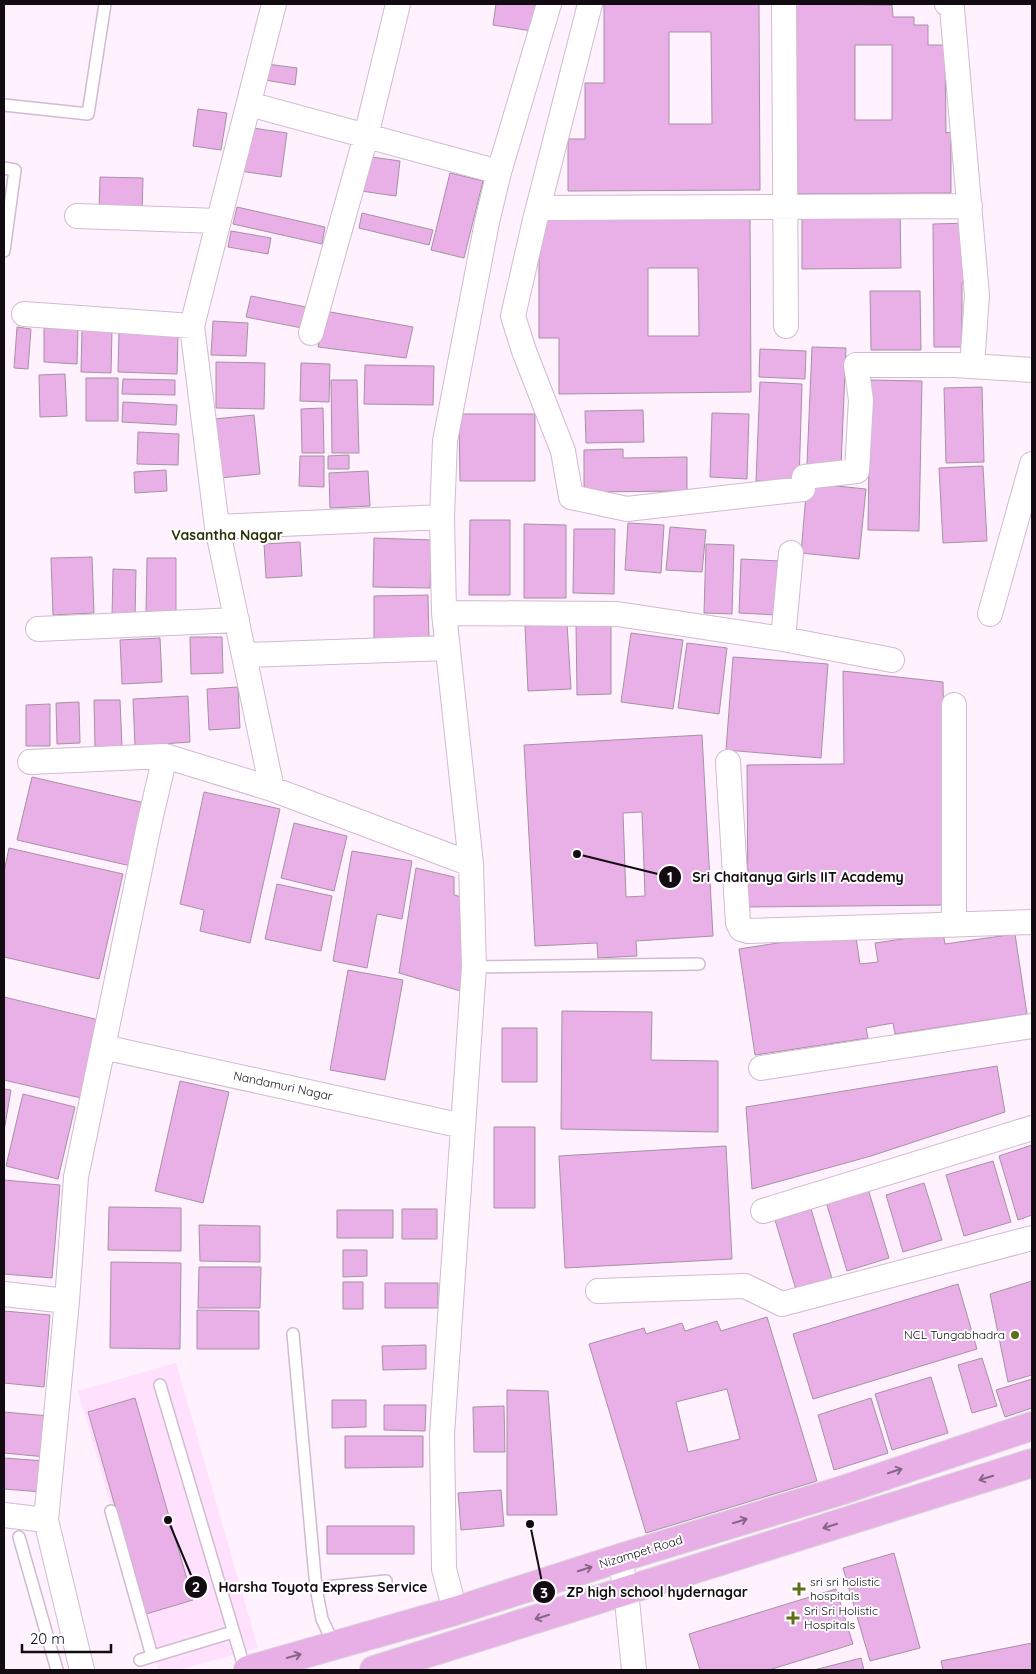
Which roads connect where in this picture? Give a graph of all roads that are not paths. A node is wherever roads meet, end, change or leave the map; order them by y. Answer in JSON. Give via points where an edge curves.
{"nodes":[{"id":1,"x":105,"y":4,"type":"edge"},
{"id":2,"x":274,"y":4,"type":"edge"},
{"id":3,"x":398,"y":4,"type":"edge"},
{"id":4,"x":549,"y":4,"type":"edge"},
{"id":5,"x":590,"y":4,"type":"edge"},
{"id":6,"x":784,"y":4,"type":"edge"},
{"id":7,"x":946,"y":4,"type":"edge"},
{"id":8,"x":249,"y":104,"type":"junction"},
{"id":9,"x":4,"y":105,"type":"edge"},
{"id":10,"x":366,"y":136,"type":"junction"},
{"id":11,"x":4,"y":168,"type":"edge"},
{"id":12,"x":500,"y":172,"type":"junction"},
{"id":13,"x":970,"y":206,"type":"junction"},
{"id":14,"x":785,"y":207,"type":"junction"},
{"id":15,"x":538,"y":208,"type":"junction"},
{"id":16,"x":77,"y":216,"type":"dead end"},
{"id":17,"x":218,"y":221,"type":"junction"},
{"id":18,"x":4,"y":252,"type":"edge"},
{"id":19,"x":24,"y":314,"type":"dead end"},
{"id":20,"x":192,"y":326,"type":"junction"},
{"id":21,"x":786,"y":326,"type":"dead end"},
{"id":22,"x":311,"y":333,"type":"dead end"},
{"id":23,"x":972,"y":366,"type":"junction"},
{"id":24,"x":1032,"y":370,"type":"edge"},
{"id":25,"x":1032,"y":464,"type":"edge"},
{"id":26,"x":442,"y":517,"type":"junction"},
{"id":27,"x":217,"y":527,"type":"junction"},
{"id":28,"x":791,"y":553,"type":"dead end"},
{"id":29,"x":444,"y":613,"type":"junction"},
{"id":30,"x":990,"y":614,"type":"dead end"},
{"id":31,"x":237,"y":620,"type":"junction"},
{"id":32,"x":38,"y":629,"type":"dead end"},
{"id":33,"x":783,"y":639,"type":"junction"},
{"id":34,"x":447,"y":648,"type":"junction"},
{"id":35,"x":244,"y":655,"type":"junction"},
{"id":36,"x":892,"y":660,"type":"dead end"},
{"id":37,"x":954,"y":705,"type":"dead end"},
{"id":38,"x":165,"y":756,"type":"junction"},
{"id":39,"x":30,"y":762,"type":"dead end"},
{"id":40,"x":728,"y":762,"type":"dead end"},
{"id":41,"x":272,"y":789,"type":"junction"},
{"id":42,"x":471,"y":864,"type":"junction"},
{"id":43,"x":1032,"y":922,"type":"edge"},
{"id":44,"x":954,"y":925,"type":"junction"},
{"id":45,"x":699,"y":964,"type":"dead end"},
{"id":46,"x":474,"y":967,"type":"junction"},
{"id":47,"x":1032,"y":1026,"type":"edge"},
{"id":48,"x":103,"y":1047,"type":"junction"},
{"id":49,"x":761,"y":1068,"type":"dead end"},
{"id":50,"x":464,"y":1126,"type":"junction"},
{"id":51,"x":1032,"y":1128,"type":"edge"},
{"id":52,"x":763,"y":1211,"type":"dead end"},
{"id":53,"x":1032,"y":1238,"type":"edge"},
{"id":54,"x":598,"y":1291,"type":"dead end"},
{"id":55,"x":4,"y":1294,"type":"edge"},
{"id":56,"x":67,"y":1301,"type":"junction"},
{"id":57,"x":293,"y":1334,"type":"dead end"},
{"id":58,"x":160,"y":1385,"type":"dead end"},
{"id":59,"x":1032,"y":1426,"type":"edge"},
{"id":60,"x":1032,"y":1463,"type":"edge"},
{"id":61,"x":111,"y":1511,"type":"dead end"},
{"id":62,"x":4,"y":1515,"type":"edge"},
{"id":63,"x":46,"y":1520,"type":"junction"},
{"id":64,"x":19,"y":1536,"type":"dead end"},
{"id":65,"x":620,"y":1558,"type":"junction"},
{"id":66,"x":386,"y":1581,"type":"dead end"},
{"id":67,"x":316,"y":1588,"type":"junction"},
{"id":68,"x":626,"y":1591,"type":"junction"},
{"id":69,"x":455,"y":1611,"type":"junction"},
{"id":70,"x":233,"y":1632,"type":"junction"},
{"id":71,"x":334,"y":1645,"type":"junction"},
{"id":72,"x":152,"y":1656,"type":"junction"},
{"id":73,"x":140,"y":1660,"type":"dead end"},
{"id":74,"x":57,"y":1670,"type":"edge"},
{"id":75,"x":82,"y":1670,"type":"edge"},
{"id":76,"x":246,"y":1670,"type":"edge"},
{"id":77,"x":374,"y":1670,"type":"edge"},
{"id":78,"x":634,"y":1670,"type":"edge"}],
"edges":[{"from":1,"to":9,"type":"lane","via":[[88,114]]},
{"from":2,"to":8,"type":"street"},
{"from":3,"to":10,"type":"street"},
{"from":4,"to":12,"type":"street"},
{"from":5,"to":15,"type":"street"},
{"from":6,"to":14,"type":"street"},
{"from":7,"to":13,"type":"street","via":[[952,8]]},
{"from":8,"to":10,"type":"street"},
{"from":8,"to":17,"type":"street"},
{"from":10,"to":12,"type":"street"},
{"from":10,"to":22,"type":"street"},
{"from":11,"to":18,"type":"lane","via":[[15,170]]},
{"from":12,"to":26,"type":"street","via":[[487,222],[445,441]]},
{"from":13,"to":14,"type":"street"},
{"from":13,"to":23,"type":"street","via":[[977,294]]},
{"from":14,"to":15,"type":"street"},
{"from":14,"to":21,"type":"street"},
{"from":15,"to":23,"type":"street","via":[[513,316],[563,451],[571,497],[627,509],[803,489],[804,477],[857,471],[861,400],[856,365]]},
{"from":16,"to":17,"type":"street"},
{"from":17,"to":20,"type":"street"},
{"from":19,"to":20,"type":"street"},
{"from":20,"to":27,"type":"street"},
{"from":23,"to":24,"type":"street"},
{"from":25,"to":30,"type":"street"},
{"from":26,"to":27,"type":"street"},
{"from":26,"to":29,"type":"street"},
{"from":27,"to":31,"type":"street"},
{"from":28,"to":33,"type":"street"},
{"from":29,"to":33,"type":"street","via":[[618,614]]},
{"from":29,"to":34,"type":"street"},
{"from":31,"to":32,"type":"street"},
{"from":31,"to":35,"type":"street"},
{"from":33,"to":36,"type":"street"},
{"from":34,"to":35,"type":"street"},
{"from":34,"to":42,"type":"street"},
{"from":35,"to":41,"type":"street"},
{"from":37,"to":44,"type":"street"},
{"from":38,"to":39,"type":"street"},
{"from":38,"to":41,"type":"street"},
{"from":38,"to":48,"type":"street"},
{"from":40,"to":44,"type":"street","via":[[738,923],[741,929],[748,932]]},
{"from":41,"to":42,"type":"street"},
{"from":42,"to":46,"type":"street"},
{"from":43,"to":44,"type":"street"},
{"from":45,"to":46,"type":"lane"},
{"from":46,"to":50,"type":"street"},
{"from":47,"to":49,"type":"street"},
{"from":48,"to":50,"type":"street","name":"Nandamuri Nagar"},
{"from":48,"to":56,"type":"street","via":[[76,1178]]},
{"from":50,"to":69,"type":"street","via":[[442,1434],[444,1569]]},
{"from":51,"to":52,"type":"street"},
{"from":53,"to":54,"type":"street","via":[[782,1304],[745,1286]]},
{"from":55,"to":56,"type":"street"},
{"from":56,"to":63,"type":"street"},
{"from":57,"to":67,"type":"lane"},
{"from":58,"to":70,"type":"lane"},
{"from":65,"to":59,"type":"main road","name":"Nizampet Road","one_way":true,"via":[[843,1490]]},
{"from":60,"to":68,"type":"main road","one_way":true},
{"from":61,"to":72,"type":"lane"},
{"from":62,"to":63,"type":"street"},
{"from":63,"to":75,"type":"street"},
{"from":64,"to":74,"type":"lane"},
{"from":65,"to":68,"type":"street"},
{"from":69,"to":65,"type":"main road","name":"Nizampet Road","one_way":true},
{"from":66,"to":67,"type":"lane"},
{"from":67,"to":71,"type":"lane","via":[[322,1619]]},
{"from":68,"to":77,"type":"main road","one_way":true},
{"from":68,"to":78,"type":"street"},
{"from":69,"to":71,"type":"main road","name":"Nizampet Road"},
{"from":70,"to":72,"type":"lane"},
{"from":70,"to":76,"type":"lane"},
{"from":76,"to":71,"type":"main road","name":"Nizampet Road","one_way":true},
{"from":72,"to":73,"type":"lane"}]}
